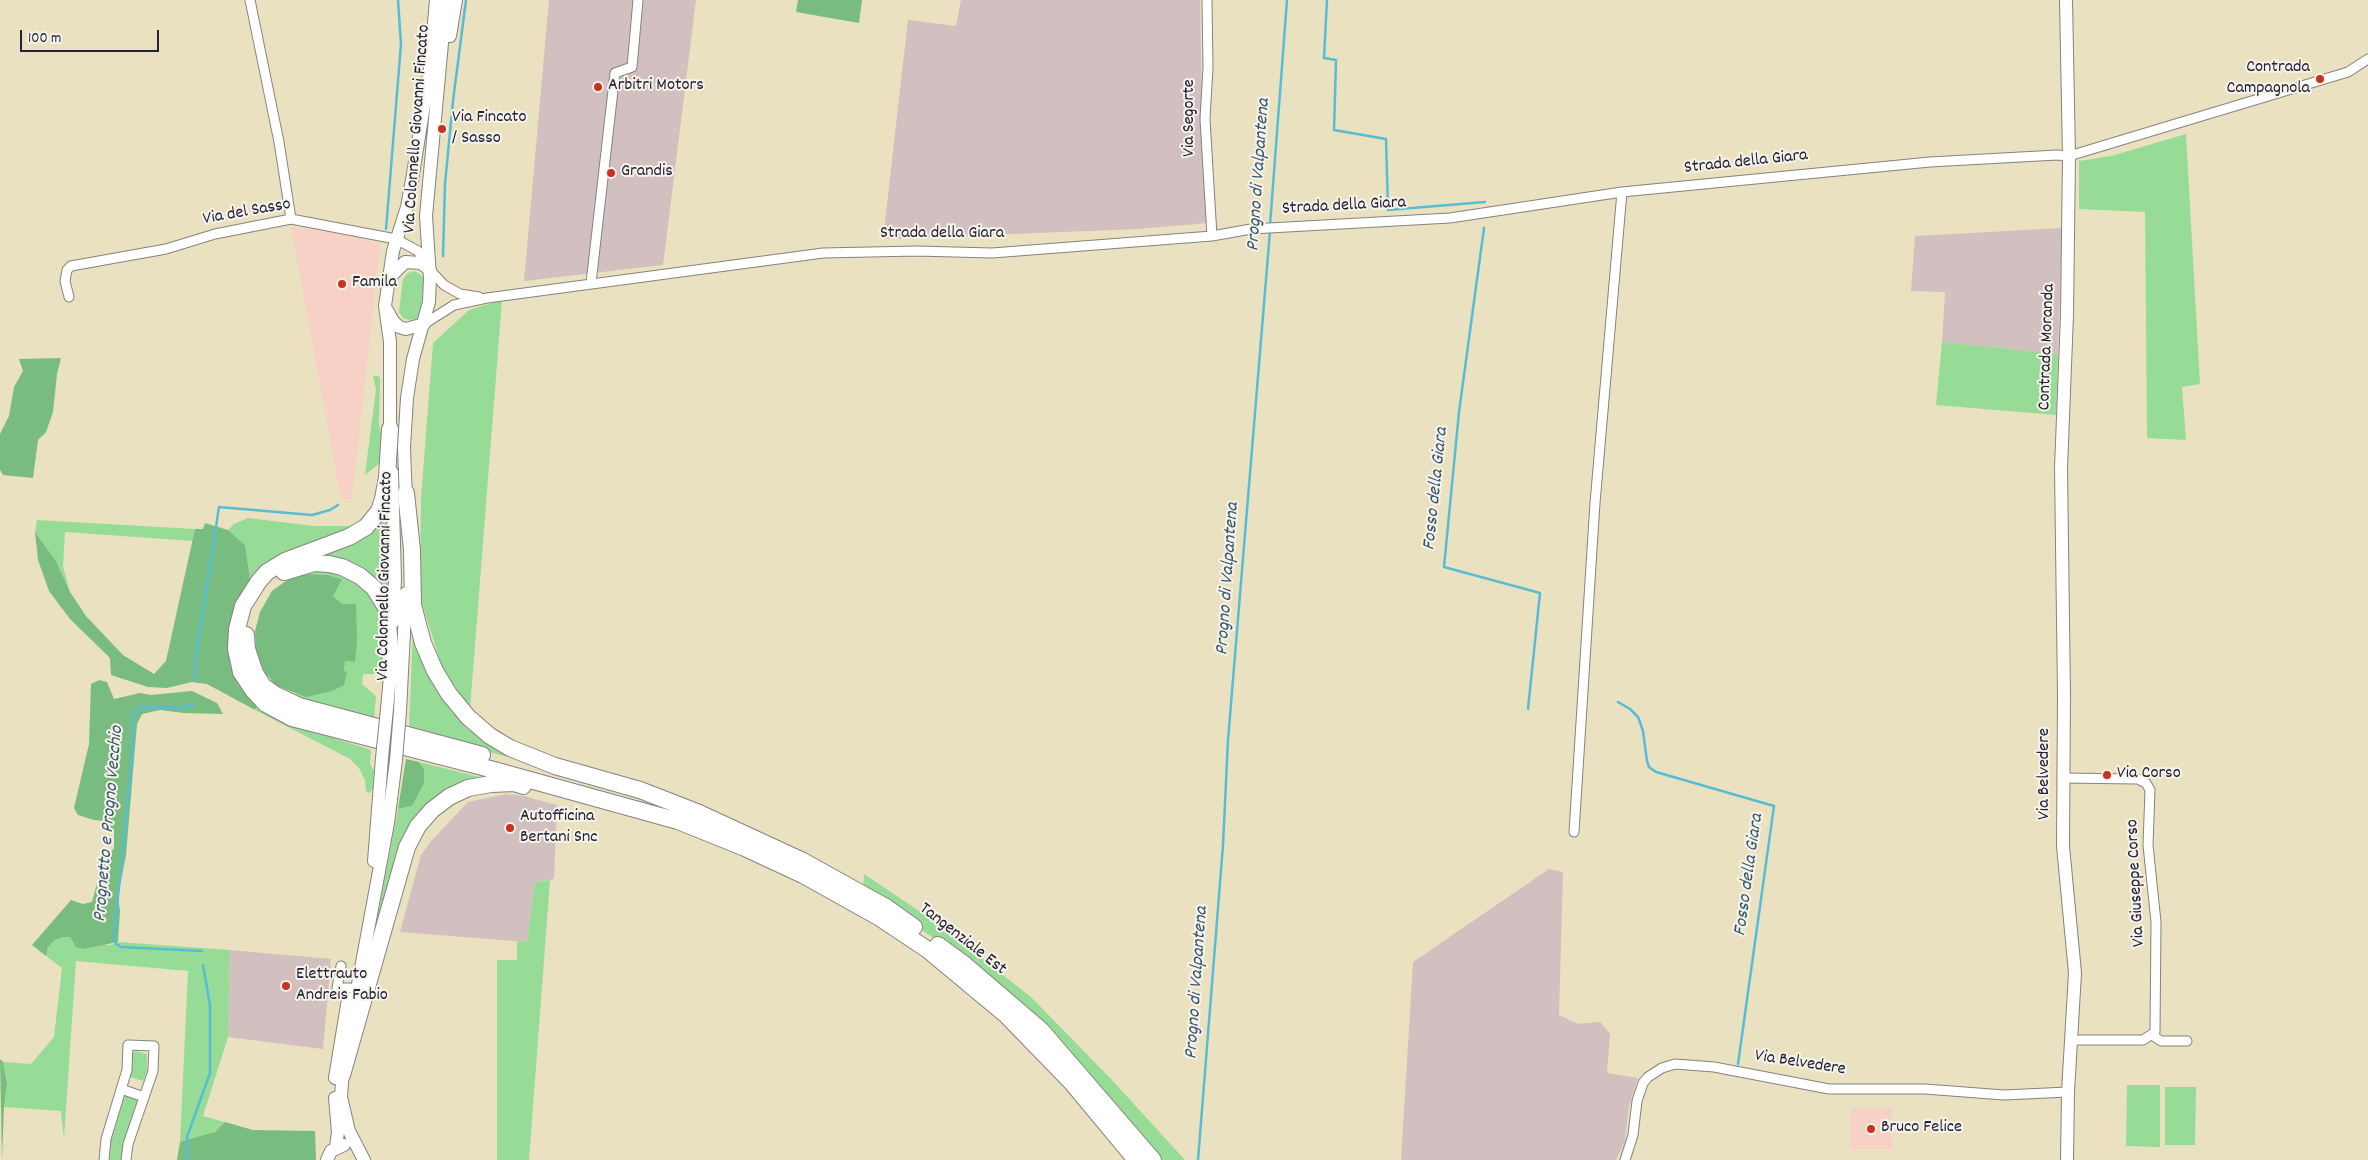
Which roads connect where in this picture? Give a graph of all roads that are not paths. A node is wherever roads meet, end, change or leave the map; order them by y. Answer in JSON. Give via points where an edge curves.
{"nodes":[{"id":1,"x":250,"y":0,"type":"edge"},
{"id":2,"x":436,"y":0,"type":"edge"},
{"id":3,"x":446,"y":0,"type":"edge"},
{"id":4,"x":456,"y":0,"type":"edge"},
{"id":5,"x":638,"y":0,"type":"edge"},
{"id":6,"x":1207,"y":0,"type":"edge"},
{"id":7,"x":2066,"y":0,"type":"edge"},
{"id":8,"x":2368,"y":59,"type":"edge"},
{"id":9,"x":436,"y":118,"type":"junction"},
{"id":10,"x":2069,"y":156,"type":"junction"},
{"id":11,"x":1622,"y":192,"type":"junction"},
{"id":12,"x":290,"y":219,"type":"junction"},
{"id":13,"x":1212,"y":236,"type":"junction"},
{"id":14,"x":396,"y":239,"type":"junction"},
{"id":15,"x":430,"y":270,"type":"junction"},
{"id":16,"x":388,"y":278,"type":"junction"},
{"id":17,"x":591,"y":283,"type":"junction"},
{"id":18,"x":69,"y":297,"type":"dead end"},
{"id":19,"x":487,"y":298,"type":"junction"},
{"id":20,"x":384,"y":306,"type":"junction"},
{"id":21,"x":424,"y":324,"type":"junction"},
{"id":22,"x":390,"y":429,"type":"junction"},
{"id":23,"x":406,"y":493,"type":"junction"},
{"id":24,"x":392,"y":663,"type":"junction"},
{"id":25,"x":2064,"y":695,"type":"joint"},
{"id":26,"x":394,"y":710,"type":"junction"},
{"id":27,"x":2063,"y":778,"type":"junction"},
{"id":28,"x":699,"y":814,"type":"junction"},
{"id":29,"x":678,"y":821,"type":"junction"},
{"id":30,"x":1574,"y":832,"type":"dead end"},
{"id":31,"x":341,"y":966,"type":"dead end"},
{"id":32,"x":350,"y":988,"type":"junction"},
{"id":33,"x":2152,"y":1035,"type":"junction"},
{"id":34,"x":2071,"y":1040,"type":"junction"},
{"id":35,"x":2187,"y":1041,"type":"dead end"},
{"id":36,"x":342,"y":1075,"type":"junction"},
{"id":37,"x":121,"y":1089,"type":"junction"},
{"id":38,"x":2068,"y":1092,"type":"junction"},
{"id":39,"x":144,"y":1097,"type":"junction"},
{"id":40,"x":336,"y":1147,"type":"junction"},
{"id":41,"x":361,"y":1154,"type":"edge"},
{"id":42,"x":104,"y":1160,"type":"edge"},
{"id":43,"x":126,"y":1160,"type":"edge"},
{"id":44,"x":327,"y":1160,"type":"edge"},
{"id":45,"x":1136,"y":1160,"type":"edge"},
{"id":46,"x":1153,"y":1160,"type":"edge"},
{"id":47,"x":1625,"y":1160,"type":"edge"},
{"id":48,"x":2067,"y":1160,"type":"edge"}],
"edges":[{"from":1,"to":12,"type":"street","via":[[279,142]]},
{"from":2,"to":14,"type":"main road","name":"Via Colonnello Giovanni Fincato","via":[[430,68],[413,174],[407,207]]},
{"from":3,"to":9,"type":"main road","name":"Via Colonnello Giovanni Fincato"},
{"from":4,"to":9,"type":"main road"},
{"from":5,"to":17,"type":"street","via":[[632,67],[615,73]]},
{"from":6,"to":13,"type":"street","name":"Via Segorte","via":[[1205,119]]},
{"from":7,"to":10,"type":"main road","name":"Contrada Moranda"},
{"from":8,"to":10,"type":"street","via":[[2348,72]]},
{"from":9,"to":15,"type":"main road","name":"Via Colonnello Giovanni Fincato","via":[[426,216]]},
{"from":10,"to":11,"type":"street","name":"Strada della Giara","via":[[1930,162]]},
{"from":10,"to":25,"type":"main road","name":"Contrada Moranda","via":[[2061,468]]},
{"from":11,"to":13,"type":"street","name":"Strada della Giara","via":[[1450,218],[1251,229]]},
{"from":11,"to":30,"type":"street","via":[[1595,504]]},
{"from":12,"to":14,"type":"street","name":"Via del Sasso"},
{"from":12,"to":18,"type":"street","name":"Via del Sasso","via":[[215,234],[166,250],[71,266],[67,270],[66,281]]},
{"from":13,"to":17,"type":"street","name":"Strada della Giara","via":[[992,253],[822,253]]},
{"from":14,"to":15,"type":"street","name":"Via del Sasso","via":[[418,251]]},
{"from":14,"to":16,"type":"main road","name":"Via Colonnello Giovanni Fincato"},
{"from":15,"to":16,"type":"main road","via":[[421,263],[405,262]]},
{"from":15,"to":19,"type":"street","name":"Strada della Giara","via":[[444,285],[460,294]]},
{"from":15,"to":21,"type":"main road","name":"Via Colonnello Giovanni Fincato","via":[[429,302]]},
{"from":16,"to":20,"type":"main road","name":"Via Colonnello Giovanni Fincato"},
{"from":17,"to":19,"type":"street","name":"Strada della Giara"},
{"from":19,"to":21,"type":"street","name":"Strada della Giara","via":[[454,305]]},
{"from":20,"to":21,"type":"main road","via":[[399,327],[406,329]]},
{"from":20,"to":22,"type":"main road","name":"Via Colonnello Giovanni Fincato","via":[[390,342]]},
{"from":21,"to":23,"type":"main road","name":"Via Colonnello Giovanni Fincato","via":[[413,359],[407,398]]},
{"from":22,"to":24,"type":"main road","name":"Via Colonnello Giovanni Fincato","via":[[395,579]]},
{"from":22,"to":29,"type":"highway","via":[[383,499],[379,511],[366,528],[285,561],[267,572],[243,606],[236,649],[242,672],[253,690],[266,704],[292,718]]},
{"from":23,"to":26,"type":"main road","name":"Via Colonnello Giovanni Fincato","via":[[406,624]]},
{"from":23,"to":28,"type":"highway","via":[[413,605],[423,643],[435,671],[468,717],[510,748],[555,766],[640,790]]},
{"from":24,"to":26,"type":"main road","name":"Via Colonnello Giovanni Fincato"},
{"from":24,"to":28,"type":"highway","via":[[386,609],[374,588],[342,567],[314,563],[282,573],[260,593],[250,612],[246,627],[247,649],[255,673],[263,686],[298,706]]},
{"from":25,"to":27,"type":"main road","name":"Via Belvedere"},
{"from":26,"to":32,"type":"main road","name":"Via Colonnello Giovanni Fincato","bridge":true,"via":[[382,758],[374,864]]},
{"from":26,"to":36,"type":"main road","name":"Via Colonnello Giovanni Fincato","bridge":true,"via":[[396,760],[388,823]]},
{"from":27,"to":33,"type":"street","name":"Via Giuseppe Corso","via":[[2138,779],[2150,790],[2148,845],[2156,922],[2156,1027]]},
{"from":27,"to":34,"type":"main road","name":"Via Belvedere","via":[[2064,846],[2075,973]]},
{"from":28,"to":46,"type":"highway","name":"Tangenziale Est","via":[[803,861],[886,907],[964,964],[1041,1030]]},
{"from":29,"to":36,"type":"highway","via":[[514,783],[468,788],[449,797],[418,826],[407,847]]},
{"from":29,"to":45,"type":"highway","name":"Tangenziale Est","via":[[803,875],[880,918],[928,950],[1005,1014],[1072,1083]]},
{"from":31,"to":32,"type":"street","via":[[337,988]]},
{"from":32,"to":40,"type":"main road","name":"Via Colonnello Giovanni Fincato","via":[[335,1074]]},
{"from":33,"to":34,"type":"street","via":[[2143,1040]]},
{"from":33,"to":35,"type":"street","via":[[2161,1040]]},
{"from":34,"to":38,"type":"main road","name":"Via Belvedere"},
{"from":36,"to":41,"type":"main road","name":"Via Colonnello Giovanni Fincato","via":[[341,1097],[349,1130]]},
{"from":37,"to":39,"type":"street"},
{"from":37,"to":39,"type":"street","via":[[128,1045],[154,1046],[153,1071]]},
{"from":37,"to":42,"type":"street","via":[[106,1140]]},
{"from":38,"to":47,"type":"street","name":"Via Belvedere","via":[[2004,1095],[1925,1089],[1830,1089],[1714,1067],[1675,1064],[1662,1068],[1644,1083]]},
{"from":38,"to":48,"type":"main road","name":"Via Belvedere"},
{"from":39,"to":43,"type":"street"},
{"from":40,"to":41,"type":"main road","name":"Via Colonnello Giovanni Fincato","via":[[347,1145]]},
{"from":40,"to":44,"type":"main road"}]}
